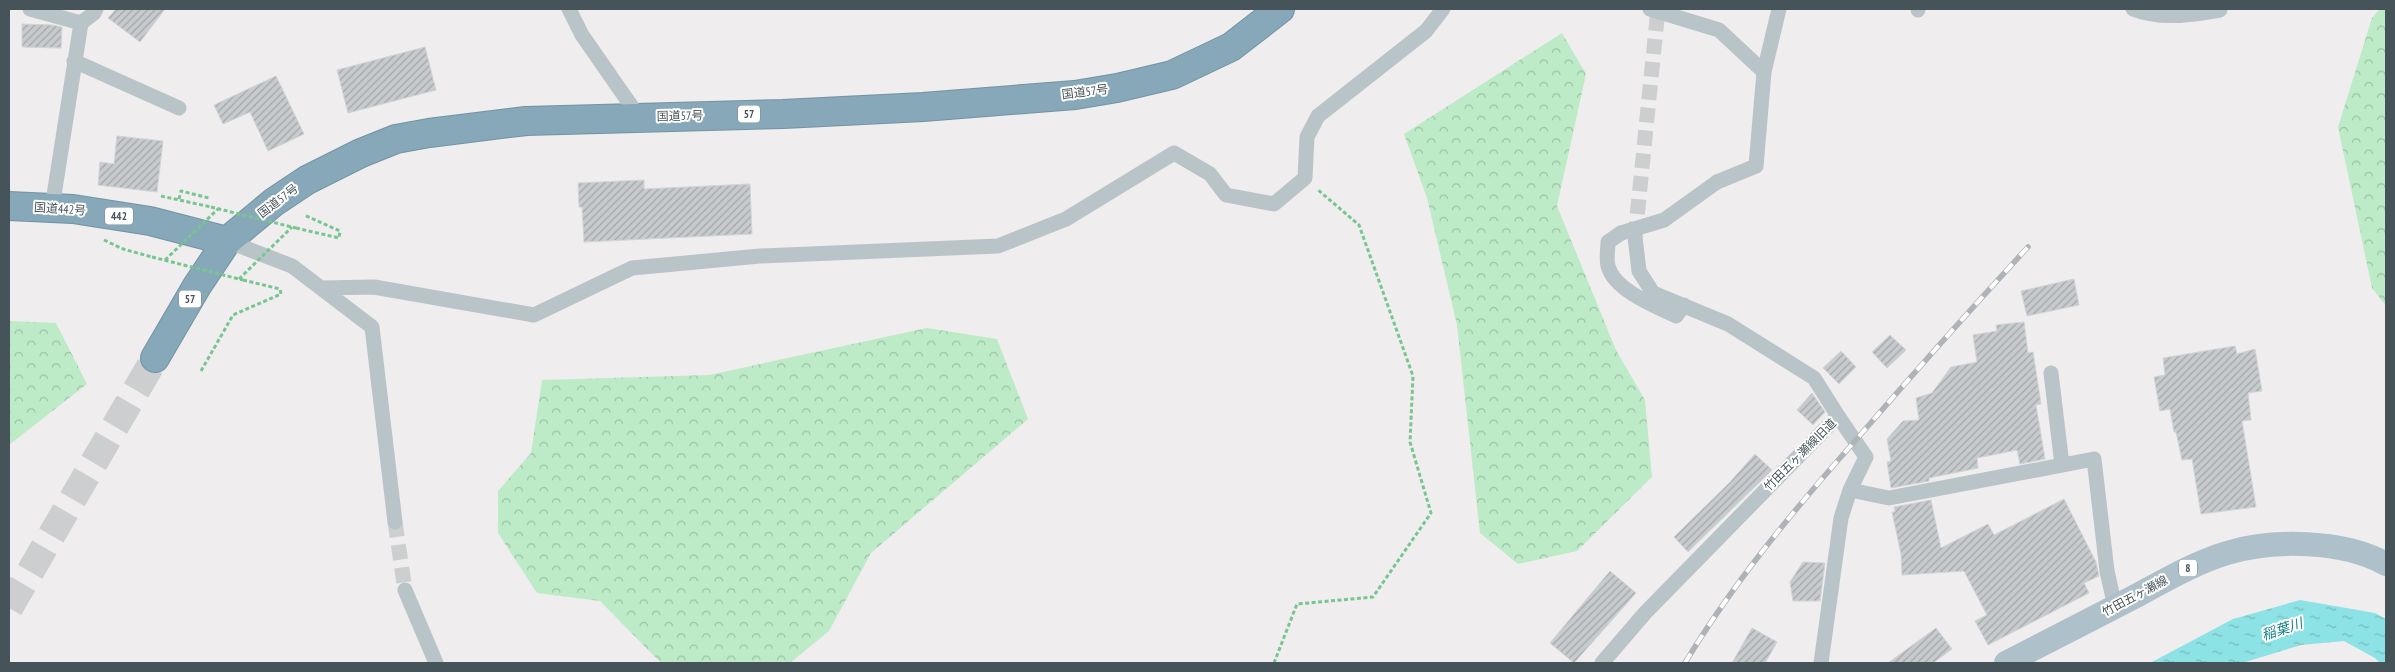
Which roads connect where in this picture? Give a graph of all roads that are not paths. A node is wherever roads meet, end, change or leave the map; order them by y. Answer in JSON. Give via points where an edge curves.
{"nodes":[{"id":1,"x":30,"y":9,"type":"edge"},
{"id":2,"x":96,"y":9,"type":"edge"},
{"id":3,"x":569,"y":9,"type":"edge"},
{"id":4,"x":1280,"y":9,"type":"edge"},
{"id":5,"x":1443,"y":9,"type":"edge"},
{"id":6,"x":1650,"y":9,"type":"edge"},
{"id":7,"x":1779,"y":9,"type":"edge"},
{"id":8,"x":2133,"y":9,"type":"edge"},
{"id":9,"x":2220,"y":10,"type":"dead end"},
{"id":10,"x":81,"y":23,"type":"junction"},
{"id":11,"x":74,"y":60,"type":"junction"},
{"id":12,"x":1764,"y":72,"type":"junction"},
{"id":13,"x":179,"y":108,"type":"dead end"},
{"id":14,"x":639,"y":117,"type":"junction"},
{"id":15,"x":9,"y":206,"type":"edge"},
{"id":16,"x":52,"y":208,"type":"junction"},
{"id":17,"x":1628,"y":235,"type":"junction"},
{"id":18,"x":228,"y":241,"type":"junction"},
{"id":19,"x":321,"y":288,"type":"junction"},
{"id":20,"x":1684,"y":306,"type":"junction"},
{"id":21,"x":155,"y":358,"type":"tunnel mouth"},
{"id":22,"x":2051,"y":373,"type":"dead end"},
{"id":23,"x":1838,"y":416,"type":"junction"},
{"id":24,"x":2062,"y":465,"type":"junction"},
{"id":25,"x":1850,"y":490,"type":"junction"},
{"id":26,"x":396,"y":522,"type":"tunnel mouth"},
{"id":27,"x":2386,"y":564,"type":"edge"},
{"id":28,"x":405,"y":590,"type":"tunnel mouth"},
{"id":29,"x":2115,"y":607,"type":"junction"},
{"id":30,"x":436,"y":663,"type":"edge"},
{"id":31,"x":1602,"y":663,"type":"edge"},
{"id":32,"x":1821,"y":663,"type":"edge"},
{"id":33,"x":2006,"y":663,"type":"edge"}],
"edges":[{"from":1,"to":10,"type":"street"},
{"from":2,"to":10,"type":"street"},
{"from":3,"to":14,"type":"street","via":[[582,36]]},
{"from":4,"to":14,"type":"highway","name":"国道57号","number":"57","via":[[1236,43],[1209,58],[1172,75],[1117,88],[923,107]]},
{"from":5,"to":19,"type":"street","via":[[1426,31],[1318,116],[1307,137],[1306,178],[1274,204],[1226,195],[1210,174],[1174,153],[1066,219],[998,246],[760,256],[632,268],[534,314],[374,287]]},
{"from":6,"to":12,"type":"street","via":[[1719,30]]},
{"from":7,"to":12,"type":"street"},
{"from":8,"to":9,"type":"street","via":[[2146,14],[2186,16]]},
{"from":10,"to":11,"type":"street"},
{"from":11,"to":13,"type":"street"},
{"from":11,"to":16,"type":"street"},
{"from":12,"to":17,"type":"street","bridge":true,"via":[[1756,166],[1717,182],[1664,220]]},
{"from":14,"to":18,"type":"highway","name":"国道57号","number":"57","via":[[526,121],[396,139],[361,152],[307,180],[274,202]]},
{"from":15,"to":16,"type":"highway","name":"国道442号","number":"442"},
{"from":16,"to":18,"type":"highway","name":"国道442号","number":"442","via":[[150,220]]},
{"from":17,"to":20,"type":"street","via":[[1639,271],[1653,293]]},
{"from":17,"to":20,"type":"street","via":[[1608,242],[1608,267],[1617,280],[1634,295],[1676,316]]},
{"from":18,"to":19,"type":"street","via":[[292,266]]},
{"from":18,"to":21,"type":"highway","name":"国道57号","number":"57"},
{"from":19,"to":26,"type":"street","via":[[372,327]]},
{"from":20,"to":23,"type":"street","via":[[1728,324],[1814,378]]},
{"from":22,"to":24,"type":"street"},
{"from":23,"to":25,"type":"street","name":"竹田五ヶ瀬線旧道","via":[[1866,457]]},
{"from":23,"to":31,"type":"street","name":"竹田五ヶ瀬線旧道","via":[[1644,613]]},
{"from":24,"to":25,"type":"street","via":[[1889,498]]},
{"from":24,"to":29,"type":"street","via":[[2094,459],[2107,571]]},
{"from":25,"to":32,"type":"street","name":"竹田五ヶ瀬線旧道","via":[[1841,518]]},
{"from":27,"to":29,"type":"main road","name":"竹田五ヶ瀬線","number":"8","via":[[2332,547],[2261,546],[2227,553],[2191,567]]},
{"from":28,"to":30,"type":"street"},
{"from":29,"to":33,"type":"main road","name":"竹田五ヶ瀬線","number":"8"}]}
